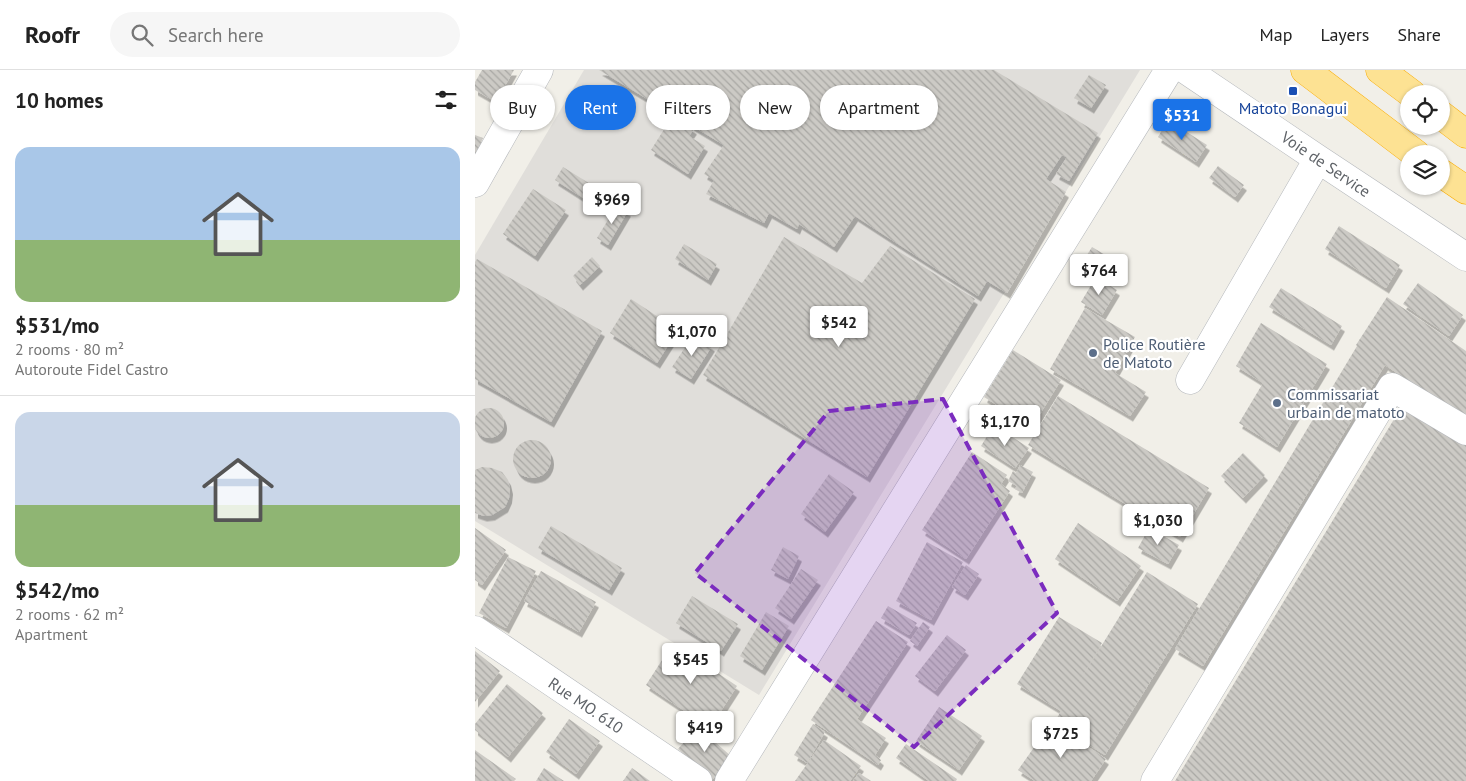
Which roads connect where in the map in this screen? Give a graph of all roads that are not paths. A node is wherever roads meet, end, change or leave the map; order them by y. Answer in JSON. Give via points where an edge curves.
{"nodes":[{"id":1,"x":539,"y":70,"type":"edge"},
{"id":2,"x":1169,"y":70,"type":"edge"},
{"id":3,"x":1186,"y":70,"type":"edge"},
{"id":4,"x":1305,"y":70,"type":"edge"},
{"id":5,"x":1380,"y":70,"type":"edge"},
{"id":6,"x":1400,"y":85,"type":"edge"},
{"id":7,"x":1450,"y":122,"type":"edge"},
{"id":8,"x":1466,"y":134,"type":"edge"},
{"id":9,"x":1404,"y":145,"type":"edge"},
{"id":10,"x":1318,"y":159,"type":"junction"},
{"id":11,"x":1450,"y":178,"type":"edge"},
{"id":12,"x":475,"y":183,"type":"edge"},
{"id":13,"x":1466,"y":190,"type":"edge"},
{"id":14,"x":1466,"y":257,"type":"edge"},
{"id":15,"x":1190,"y":380,"type":"dead end"},
{"id":16,"x":1466,"y":431,"type":"edge"},
{"id":17,"x":475,"y":630,"type":"edge"},
{"id":18,"x":698,"y":781,"type":"edge"},
{"id":19,"x":729,"y":781,"type":"edge"},
{"id":20,"x":1155,"y":781,"type":"edge"}],
"edges":[{"from":1,"to":12,"type":"street"},
{"from":2,"to":19,"type":"street"},
{"from":3,"to":10,"type":"street","name":"Voie de Service"},
{"from":4,"to":9,"type":"highway"},
{"from":5,"to":6,"type":"highway"},
{"from":7,"to":8,"type":"highway"},
{"from":10,"to":14,"type":"street","name":"Voie de Service"},
{"from":10,"to":15,"type":"street"},
{"from":11,"to":13,"type":"highway"},
{"from":16,"to":20,"type":"street","via":[[1392,386]]},
{"from":17,"to":18,"type":"street","name":"Rue MO. 610"}]}
